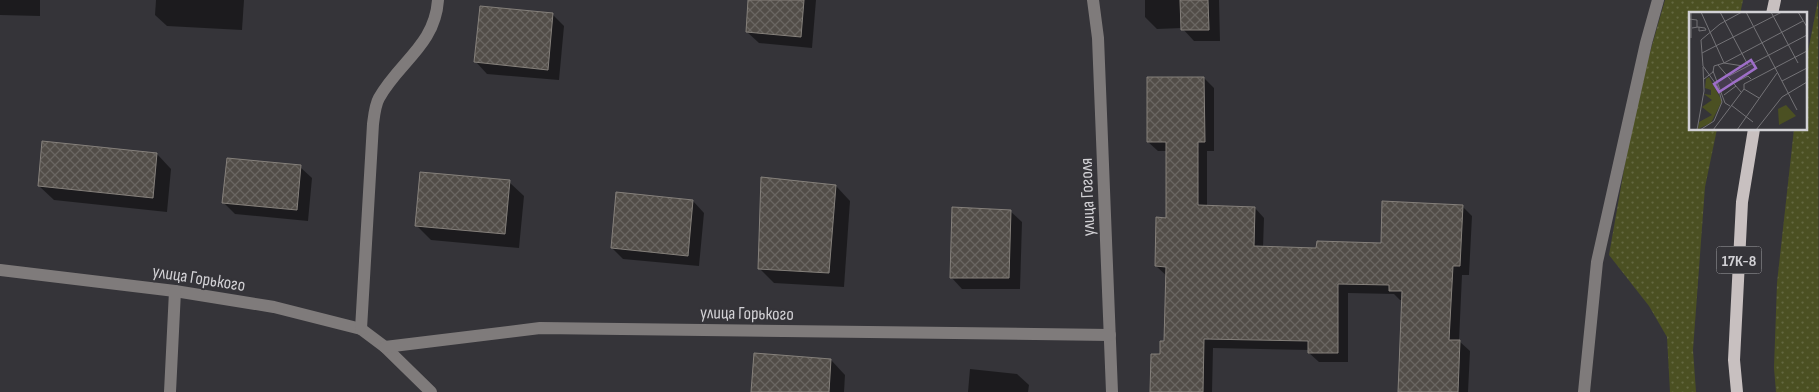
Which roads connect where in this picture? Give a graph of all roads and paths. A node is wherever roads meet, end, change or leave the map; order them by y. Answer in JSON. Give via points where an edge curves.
{"nodes":[{"id":1,"x":438,"y":0,"type":"edge"},
{"id":2,"x":1093,"y":0,"type":"edge"},
{"id":3,"x":1658,"y":0,"type":"edge"},
{"id":4,"x":1754,"y":130,"type":"edge"},
{"id":5,"x":0,"y":270,"type":"edge"},
{"id":6,"x":175,"y":291,"type":"junction"},
{"id":7,"x":361,"y":330,"type":"junction"},
{"id":8,"x":1110,"y":335,"type":"junction"},
{"id":9,"x":385,"y":347,"type":"junction"},
{"id":10,"x":170,"y":392,"type":"edge"},
{"id":11,"x":431,"y":392,"type":"edge"},
{"id":12,"x":1112,"y":392,"type":"edge"},
{"id":13,"x":1584,"y":392,"type":"edge"},
{"id":14,"x":1737,"y":392,"type":"edge"}],
"edges":[{"from":1,"to":7,"type":"street","via":[[428,37],[378,99],[373,124]]},
{"from":2,"to":8,"type":"street","name":"улица Гоголя","via":[[1098,38]]},
{"from":3,"to":13,"type":"street","via":[[1597,262]]},
{"from":4,"to":14,"type":"main road","number":"17К-8","via":[[1742,202],[1734,360]]},
{"from":5,"to":6,"type":"street","name":"улица Горького"},
{"from":6,"to":7,"type":"street","name":"улица Горького","via":[[274,307]]},
{"from":6,"to":10,"type":"street"},
{"from":7,"to":9,"type":"street","name":"улица Горького"},
{"from":8,"to":9,"type":"street","name":"улица Горького","via":[[540,328]]},
{"from":8,"to":12,"type":"street","name":"улица Гоголя"},
{"from":9,"to":11,"type":"street","name":"улица Горького"}]}
